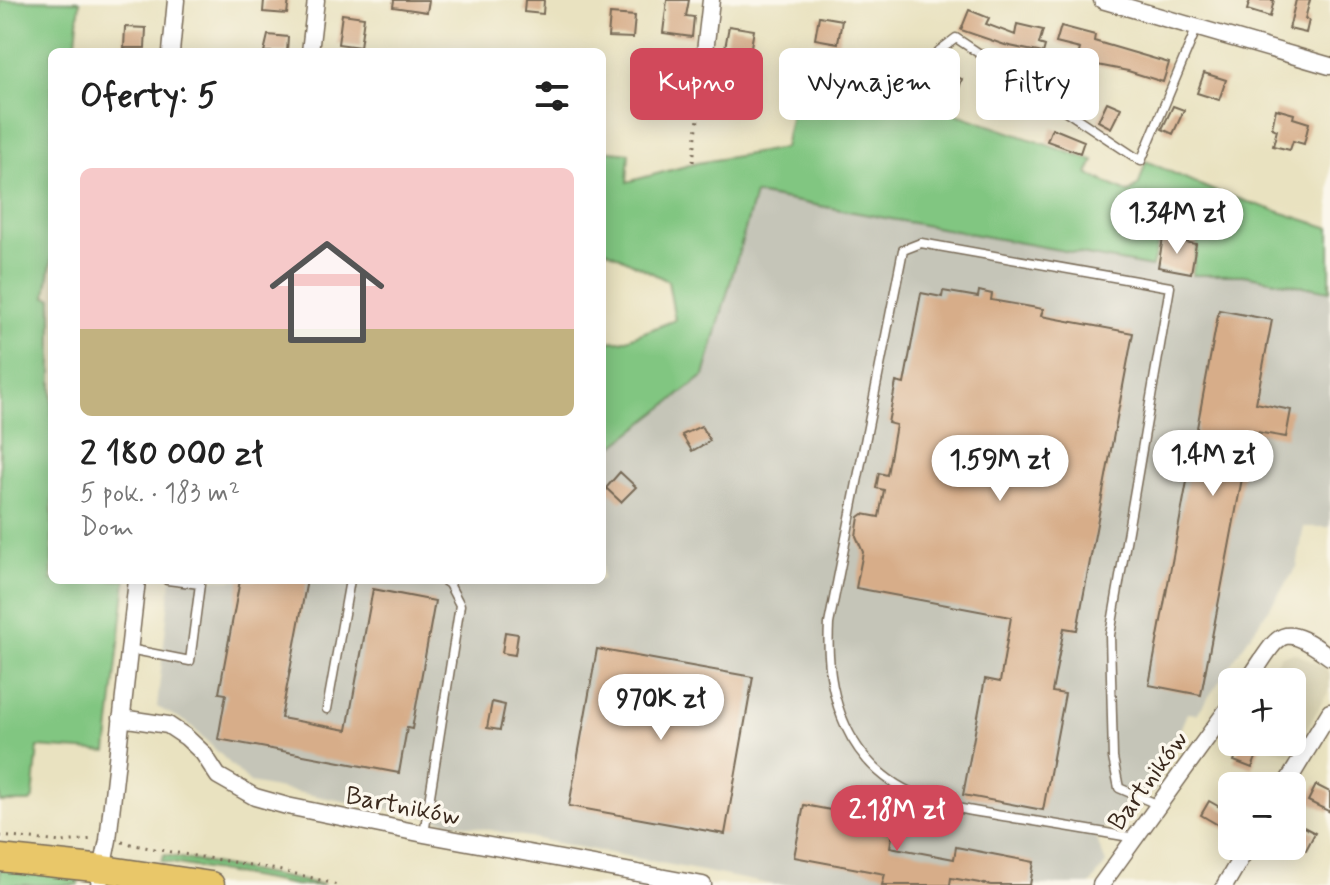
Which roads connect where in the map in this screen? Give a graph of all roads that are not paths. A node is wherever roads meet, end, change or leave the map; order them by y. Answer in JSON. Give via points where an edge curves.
{"nodes":[{"id":1,"x":176,"y":0,"type":"edge"},
{"id":2,"x":316,"y":0,"type":"edge"},
{"id":3,"x":711,"y":0,"type":"edge"},
{"id":4,"x":1102,"y":0,"type":"edge"},
{"id":5,"x":1197,"y":27,"type":"junction"},
{"id":6,"x":171,"y":48,"type":"edge"},
{"id":7,"x":310,"y":48,"type":"edge"},
{"id":8,"x":705,"y":48,"type":"edge"},
{"id":9,"x":943,"y":48,"type":"edge"},
{"id":10,"x":1330,"y":66,"type":"edge"},
{"id":11,"x":137,"y":584,"type":"edge"},
{"id":12,"x":200,"y":584,"type":"edge"},
{"id":13,"x":349,"y":584,"type":"edge"},
{"id":14,"x":449,"y":584,"type":"edge"},
{"id":15,"x":129,"y":649,"type":"junction"},
{"id":16,"x":1330,"y":657,"type":"edge"},
{"id":17,"x":1257,"y":668,"type":"edge"},
{"id":18,"x":327,"y":709,"type":"dead end"},
{"id":19,"x":1330,"y":712,"type":"edge"},
{"id":20,"x":121,"y":718,"type":"junction"},
{"id":21,"x":1218,"y":723,"type":"edge"},
{"id":22,"x":1294,"y":772,"type":"edge"},
{"id":23,"x":1160,"y":806,"type":"junction"},
{"id":24,"x":424,"y":834,"type":"junction"},
{"id":25,"x":1135,"y":838,"type":"junction"},
{"id":26,"x":0,"y":858,"type":"edge"},
{"id":27,"x":1240,"y":860,"type":"edge"},
{"id":28,"x":104,"y":880,"type":"edge"},
{"id":29,"x":211,"y":885,"type":"edge"},
{"id":30,"x":703,"y":885,"type":"edge"},
{"id":31,"x":1101,"y":885,"type":"edge"},
{"id":32,"x":1225,"y":885,"type":"edge"}],
"edges":[{"from":1,"to":6,"type":"street"},
{"from":2,"to":7,"type":"street"},
{"from":3,"to":8,"type":"street"},
{"from":4,"to":5,"type":"street"},
{"from":5,"to":9,"type":"lane","via":[[1141,161],[956,38]]},
{"from":5,"to":10,"type":"street"},
{"from":11,"to":15,"type":"street"},
{"from":12,"to":15,"type":"lane","via":[[190,661]]},
{"from":13,"to":18,"type":"lane"},
{"from":14,"to":24,"type":"lane","via":[[460,605]]},
{"from":15,"to":20,"type":"street"},
{"from":16,"to":17,"type":"street","via":[[1300,635],[1288,634],[1279,637]]},
{"from":19,"to":22,"type":"street"},
{"from":20,"to":24,"type":"street","name":"Bartników","via":[[168,725],[194,745],[218,776],[255,797]]},
{"from":20,"to":28,"type":"street"},
{"from":21,"to":23,"type":"street","name":"Bartników"},
{"from":23,"to":25,"type":"street","name":"Bartników"},
{"from":23,"to":25,"type":"lane","via":[[1119,788],[1113,758],[1110,635],[1170,287],[921,243],[903,250],[829,624],[829,673],[845,729],[877,768],[919,796],[951,807]]},
{"from":24,"to":30,"type":"street","name":"Bartników"},
{"from":25,"to":31,"type":"street","name":"Bartników"},
{"from":26,"to":28,"type":"main road"},
{"from":27,"to":32,"type":"street"},
{"from":28,"to":29,"type":"main road"}]}
